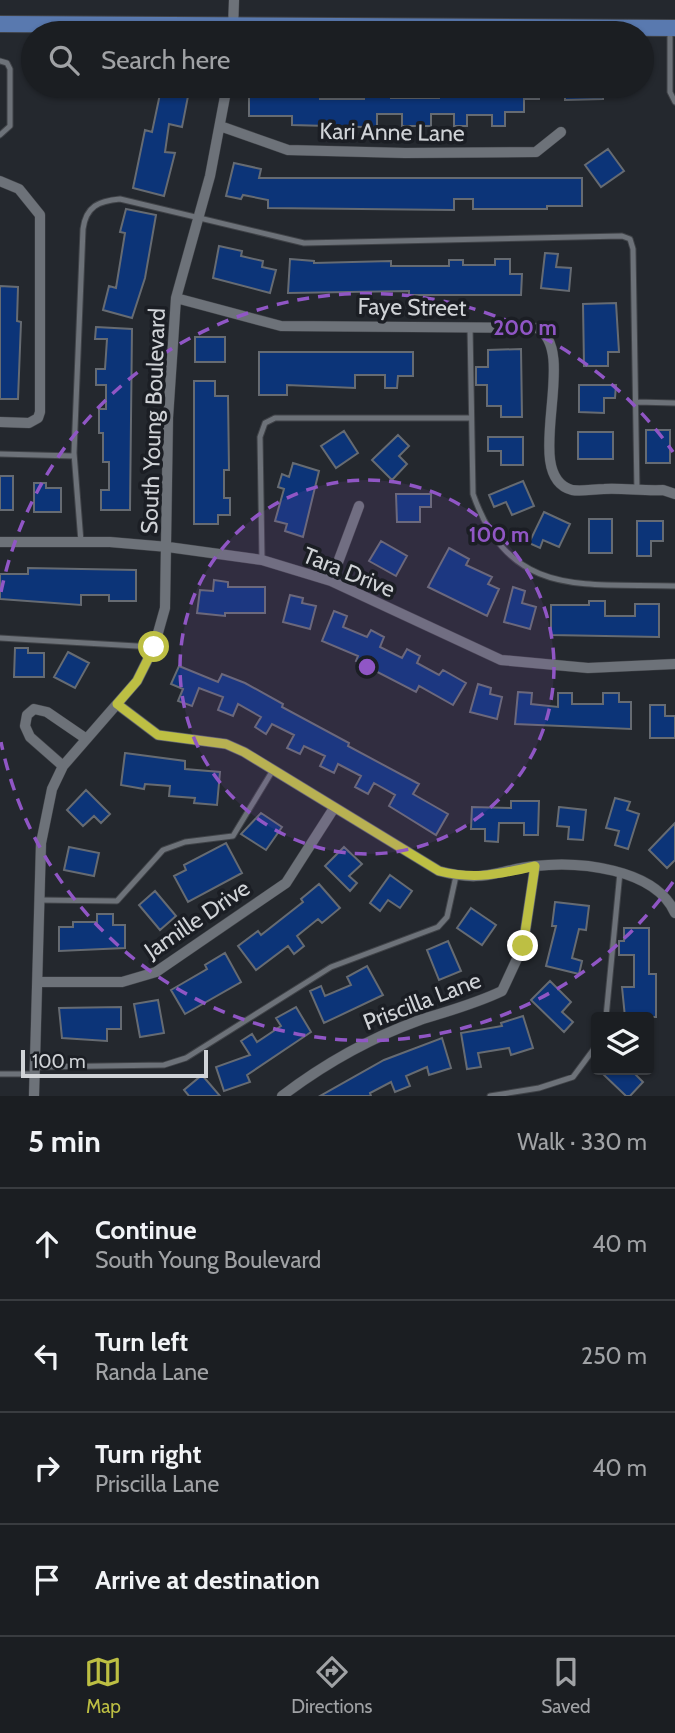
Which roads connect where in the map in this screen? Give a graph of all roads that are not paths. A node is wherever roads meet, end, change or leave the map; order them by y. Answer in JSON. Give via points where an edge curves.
{"nodes":[{"id":1,"x":234,"y":0,"type":"edge"},
{"id":2,"x":234,"y":21,"type":"edge"},
{"id":3,"x":0,"y":24,"type":"edge"},
{"id":4,"x":21,"y":24,"type":"edge"},
{"id":5,"x":654,"y":28,"type":"edge"},
{"id":6,"x":673,"y":28,"type":"edge"},
{"id":7,"x":0,"y":61,"type":"edge"},
{"id":8,"x":225,"y":98,"type":"edge"},
{"id":9,"x":675,"y":102,"type":"edge"},
{"id":10,"x":219,"y":127,"type":"junction"},
{"id":11,"x":561,"y":132,"type":"dead end"},
{"id":12,"x":0,"y":135,"type":"edge"},
{"id":13,"x":0,"y":181,"type":"edge"},
{"id":14,"x":198,"y":219,"type":"junction"},
{"id":15,"x":176,"y":299,"type":"junction"},
{"id":16,"x":470,"y":327,"type":"junction"},
{"id":17,"x":637,"y":402,"type":"junction"},
{"id":18,"x":675,"y":403,"type":"edge"},
{"id":19,"x":470,"y":418,"type":"junction"},
{"id":20,"x":0,"y":422,"type":"edge"},
{"id":21,"x":0,"y":454,"type":"edge"},
{"id":22,"x":74,"y":456,"type":"junction"},
{"id":23,"x":637,"y":491,"type":"junction"},
{"id":24,"x":675,"y":494,"type":"edge"},
{"id":25,"x":359,"y":506,"type":"dead end"},
{"id":26,"x":0,"y":542,"type":"edge"},
{"id":27,"x":82,"y":542,"type":"junction"},
{"id":28,"x":168,"y":547,"type":"junction"},
{"id":29,"x":262,"y":560,"type":"junction"},
{"id":30,"x":331,"y":581,"type":"junction"},
{"id":31,"x":675,"y":586,"type":"edge"},
{"id":32,"x":0,"y":638,"type":"edge"},
{"id":33,"x":154,"y":647,"type":"junction"},
{"id":34,"x":675,"y":664,"type":"edge"},
{"id":35,"x":117,"y":704,"type":"junction"},
{"id":36,"x":85,"y":738,"type":"junction"},
{"id":37,"x":62,"y":766,"type":"junction"},
{"id":38,"x":273,"y":770,"type":"junction"},
{"id":39,"x":334,"y":808,"type":"junction"},
{"id":40,"x":535,"y":866,"type":"junction"},
{"id":41,"x":620,"y":872,"type":"junction"},
{"id":42,"x":456,"y":876,"type":"junction"},
{"id":43,"x":38,"y":900,"type":"junction"},
{"id":44,"x":675,"y":913,"type":"edge"},
{"id":45,"x":38,"y":982,"type":"junction"},
{"id":46,"x":606,"y":1012,"type":"edge"},
{"id":47,"x":591,"y":1053,"type":"edge"},
{"id":48,"x":37,"y":1070,"type":"junction"},
{"id":49,"x":0,"y":1074,"type":"edge"},
{"id":50,"x":294,"y":1092,"type":"edge"},
{"id":51,"x":34,"y":1096,"type":"edge"},
{"id":52,"x":282,"y":1096,"type":"edge"},
{"id":53,"x":490,"y":1096,"type":"edge"}],
"edges":[{"from":1,"to":2,"type":"street"},
{"from":3,"to":4,"type":"main road"},
{"from":5,"to":6,"type":"main road"},
{"from":6,"to":9,"type":"lane","via":[[670,92]]},
{"from":7,"to":12,"type":"lane","via":[[10,69],[10,126]]},
{"from":8,"to":10,"type":"street","name":"South Young Boulevard"},
{"from":10,"to":11,"type":"street","name":"Kari Anne Lane","via":[[288,149],[405,153],[536,152]]},
{"from":10,"to":14,"type":"street","name":"South Young Boulevard"},
{"from":13,"to":20,"type":"street","via":[[19,189],[40,215],[40,412],[29,422]]},
{"from":14,"to":15,"type":"street","name":"South Young Boulevard"},
{"from":14,"to":17,"type":"lane","via":[[304,243],[630,239]]},
{"from":14,"to":22,"type":"lane","via":[[120,199],[93,205],[84,216]]},
{"from":15,"to":16,"type":"street","name":"Faye Street","via":[[281,326]]},
{"from":15,"to":28,"type":"street","name":"South Young Boulevard","via":[[168,418]]},
{"from":16,"to":19,"type":"lane"},
{"from":16,"to":23,"type":"street","name":"Faye Street","via":[[537,328],[546,333],[551,341],[553,381],[549,446],[557,479],[570,490]]},
{"from":17,"to":18,"type":"lane"},
{"from":17,"to":23,"type":"lane"},
{"from":19,"to":29,"type":"lane","via":[[275,418],[265,422],[260,437]]},
{"from":19,"to":31,"type":"lane","via":[[473,494],[502,550],[546,579]]},
{"from":21,"to":22,"type":"lane"},
{"from":22,"to":27,"type":"lane"},
{"from":23,"to":24,"type":"street","name":"Faye Street"},
{"from":25,"to":30,"type":"street"},
{"from":26,"to":27,"type":"street","name":"Tara Drive"},
{"from":27,"to":28,"type":"street","name":"Tara Drive"},
{"from":28,"to":29,"type":"street","name":"Tara Drive"},
{"from":28,"to":33,"type":"street","name":"South Young Boulevard","via":[[165,608]]},
{"from":29,"to":30,"type":"street","name":"Tara Drive"},
{"from":30,"to":34,"type":"street","name":"Tara Drive","via":[[501,660],[588,668]]},
{"from":32,"to":33,"type":"lane"},
{"from":33,"to":35,"type":"street","name":"South Young Boulevard","via":[[137,681]]},
{"from":35,"to":36,"type":"street","name":"South Young Boulevard"},
{"from":35,"to":38,"type":"street","via":[[158,735],[226,744]]},
{"from":36,"to":37,"type":"street","name":"South Young Boulevard"},
{"from":36,"to":37,"type":"street","via":[[47,712],[34,709],[27,715],[24,726],[30,737]]},
{"from":37,"to":43,"type":"street","name":"South Young Boulevard","via":[[52,789],[41,843]]},
{"from":38,"to":39,"type":"street"},
{"from":38,"to":43,"type":"lane","via":[[233,836],[163,850],[117,901]]},
{"from":39,"to":42,"type":"street","via":[[439,871]]},
{"from":39,"to":45,"type":"street","name":"Jamille Drive","via":[[286,883],[156,972],[122,982]]},
{"from":40,"to":41,"type":"street"},
{"from":40,"to":42,"type":"street","via":[[488,877]]},
{"from":40,"to":50,"type":"street","name":"Priscilla Lane","via":[[523,946],[502,991],[367,1042]]},
{"from":41,"to":44,"type":"street","via":[[631,874],[670,901]]},
{"from":41,"to":46,"type":"lane"},
{"from":42,"to":48,"type":"lane","via":[[447,917],[438,927],[331,967],[186,1058],[164,1065]]},
{"from":43,"to":45,"type":"street","name":"South Young Boulevard"},
{"from":45,"to":48,"type":"street","name":"South Young Boulevard"},
{"from":47,"to":53,"type":"lane","via":[[566,1080]]},
{"from":48,"to":49,"type":"lane"},
{"from":48,"to":51,"type":"street","name":"South Young Boulevard"},
{"from":50,"to":52,"type":"street","name":"Priscilla Lane"}]}
